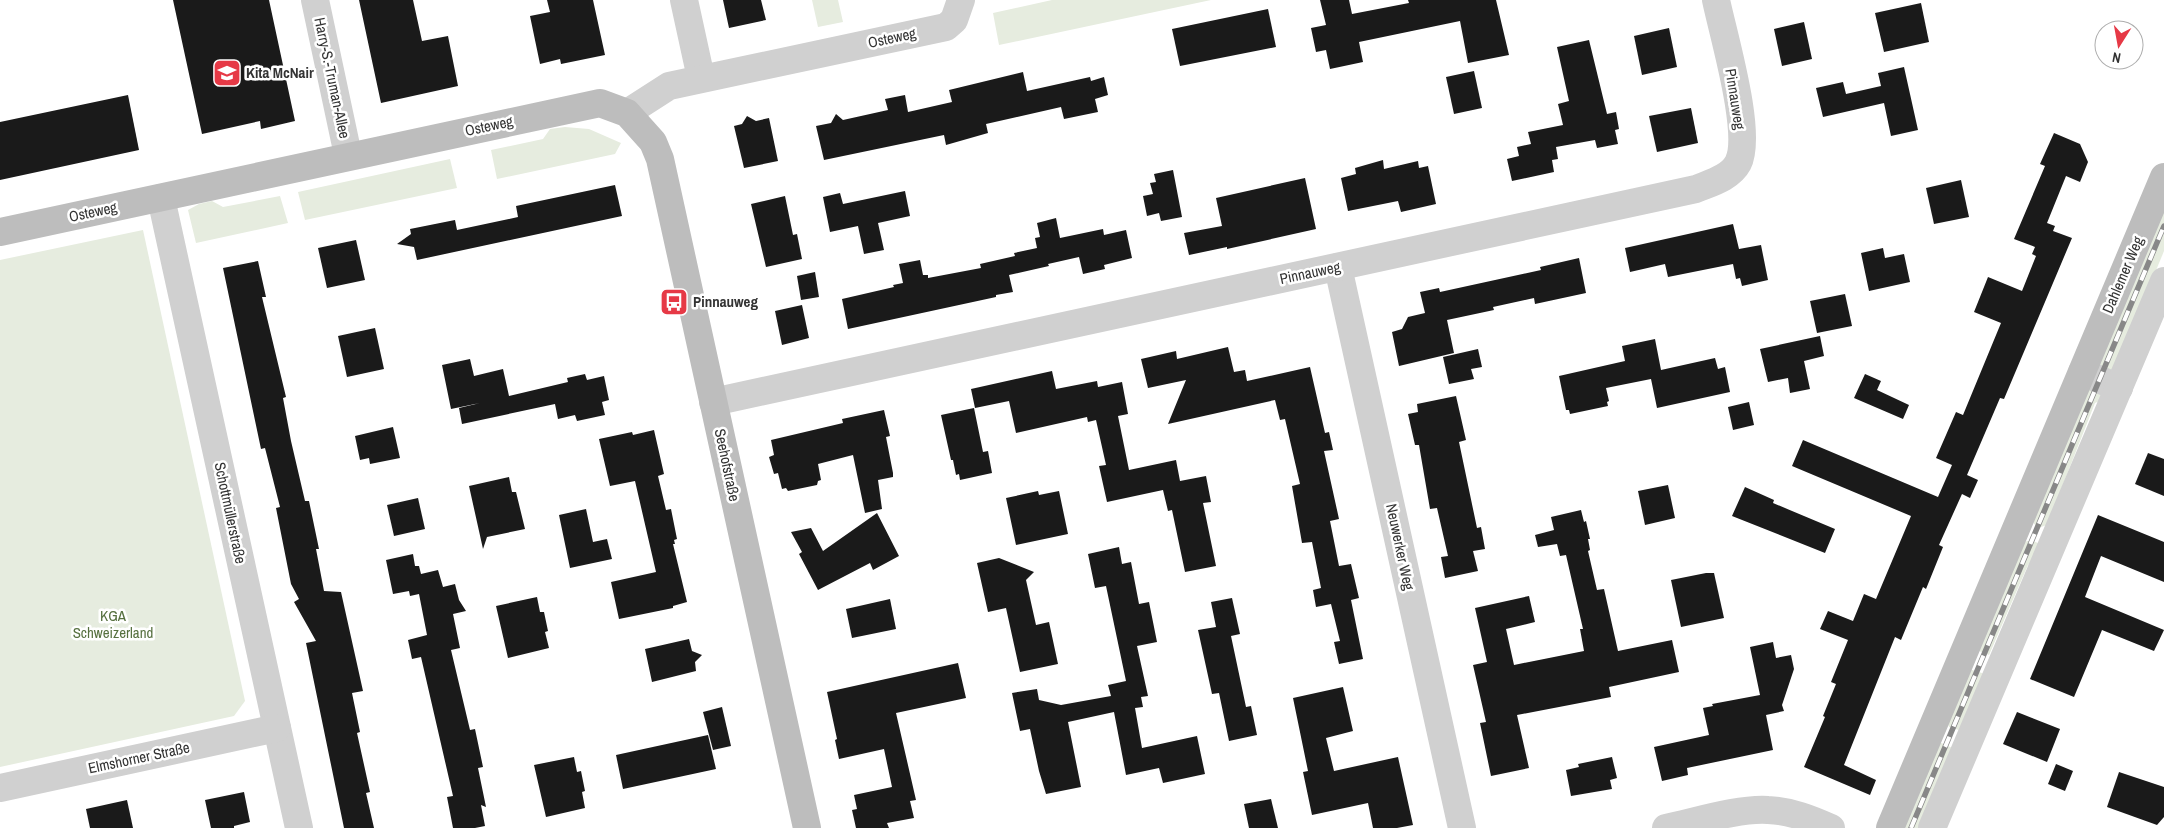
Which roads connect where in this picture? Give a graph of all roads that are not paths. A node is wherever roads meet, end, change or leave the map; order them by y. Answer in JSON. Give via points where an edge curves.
{"nodes":[{"id":1,"x":315,"y":0,"type":"edge"},
{"id":2,"x":684,"y":0,"type":"edge"},
{"id":3,"x":1716,"y":0,"type":"edge"},
{"id":4,"x":961,"y":4,"type":"edge"},
{"id":5,"x":700,"y":78,"type":"junction"},
{"id":6,"x":627,"y":112,"type":"junction"},
{"id":7,"x":348,"y":155,"type":"junction"},
{"id":8,"x":2164,"y":177,"type":"edge"},
{"id":9,"x":161,"y":198,"type":"junction"},
{"id":10,"x":0,"y":232,"type":"edge"},
{"id":11,"x":1338,"y":266,"type":"junction"},
{"id":12,"x":2164,"y":281,"type":"edge"},
{"id":13,"x":2082,"y":372,"type":"junction"},
{"id":14,"x":2119,"y":388,"type":"junction"},
{"id":15,"x":713,"y":402,"type":"junction"},
{"id":16,"x":2016,"y":529,"type":"junction"},
{"id":17,"x":2052,"y":543,"type":"junction"},
{"id":18,"x":1963,"y":654,"type":"junction"},
{"id":19,"x":1998,"y":669,"type":"junction"},
{"id":20,"x":277,"y":728,"type":"junction"},
{"id":21,"x":1932,"y":729,"type":"junction"},
{"id":22,"x":1967,"y":744,"type":"junction"},
{"id":23,"x":0,"y":788,"type":"edge"},
{"id":24,"x":299,"y":828,"type":"edge"},
{"id":25,"x":807,"y":828,"type":"edge"},
{"id":26,"x":1462,"y":828,"type":"edge"},
{"id":27,"x":1666,"y":828,"type":"edge"},
{"id":28,"x":1831,"y":828,"type":"edge"},
{"id":29,"x":1890,"y":828,"type":"edge"},
{"id":30,"x":1932,"y":828,"type":"edge"}],
"edges":[{"from":1,"to":7,"type":"street","name":"Harry-S.-Truman-Allee"},
{"from":2,"to":5,"type":"street"},
{"from":3,"to":11,"type":"street","name":"Pinnauweg","via":[[1741,130],[1738,163],[1729,173],[1696,189]]},
{"from":4,"to":5,"type":"street","name":"Osteweg","via":[[954,20],[946,28]]},
{"from":5,"to":6,"type":"street","name":"Osteweg","via":[[669,86]]},
{"from":6,"to":7,"type":"street","name":"Osteweg","via":[[600,103]]},
{"from":6,"to":15,"type":"street","name":"Seehofstraße","via":[[653,142],[660,159]]},
{"from":7,"to":9,"type":"street","name":"Osteweg"},
{"from":8,"to":13,"type":"street","name":"Dahlemer Weg"},
{"from":9,"to":10,"type":"street","name":"Osteweg"},
{"from":9,"to":20,"type":"street","name":"Schottmüllerstraße"},
{"from":11,"to":15,"type":"street","name":"Pinnauweg"},
{"from":11,"to":26,"type":"street","name":"Neuwerker Weg"},
{"from":12,"to":14,"type":"street"},
{"from":13,"to":14,"type":"street"},
{"from":13,"to":16,"type":"street","name":"Dahlemer Weg"},
{"from":14,"to":17,"type":"street"},
{"from":15,"to":25,"type":"street","name":"Seehofstraße"},
{"from":16,"to":17,"type":"street"},
{"from":16,"to":18,"type":"street","name":"Dahlemer Weg"},
{"from":17,"to":19,"type":"street"},
{"from":18,"to":19,"type":"street"},
{"from":18,"to":21,"type":"street","name":"Dahlemer Weg"},
{"from":19,"to":22,"type":"street"},
{"from":20,"to":23,"type":"street","name":"Elmshorner Straße"},
{"from":20,"to":24,"type":"street","name":"Schottmüllerstraße"},
{"from":21,"to":22,"type":"street"},
{"from":21,"to":29,"type":"street","name":"Dahlemer Weg"},
{"from":22,"to":30,"type":"street"},
{"from":27,"to":28,"type":"street","via":[[1767,810],[1805,817]]}]}
